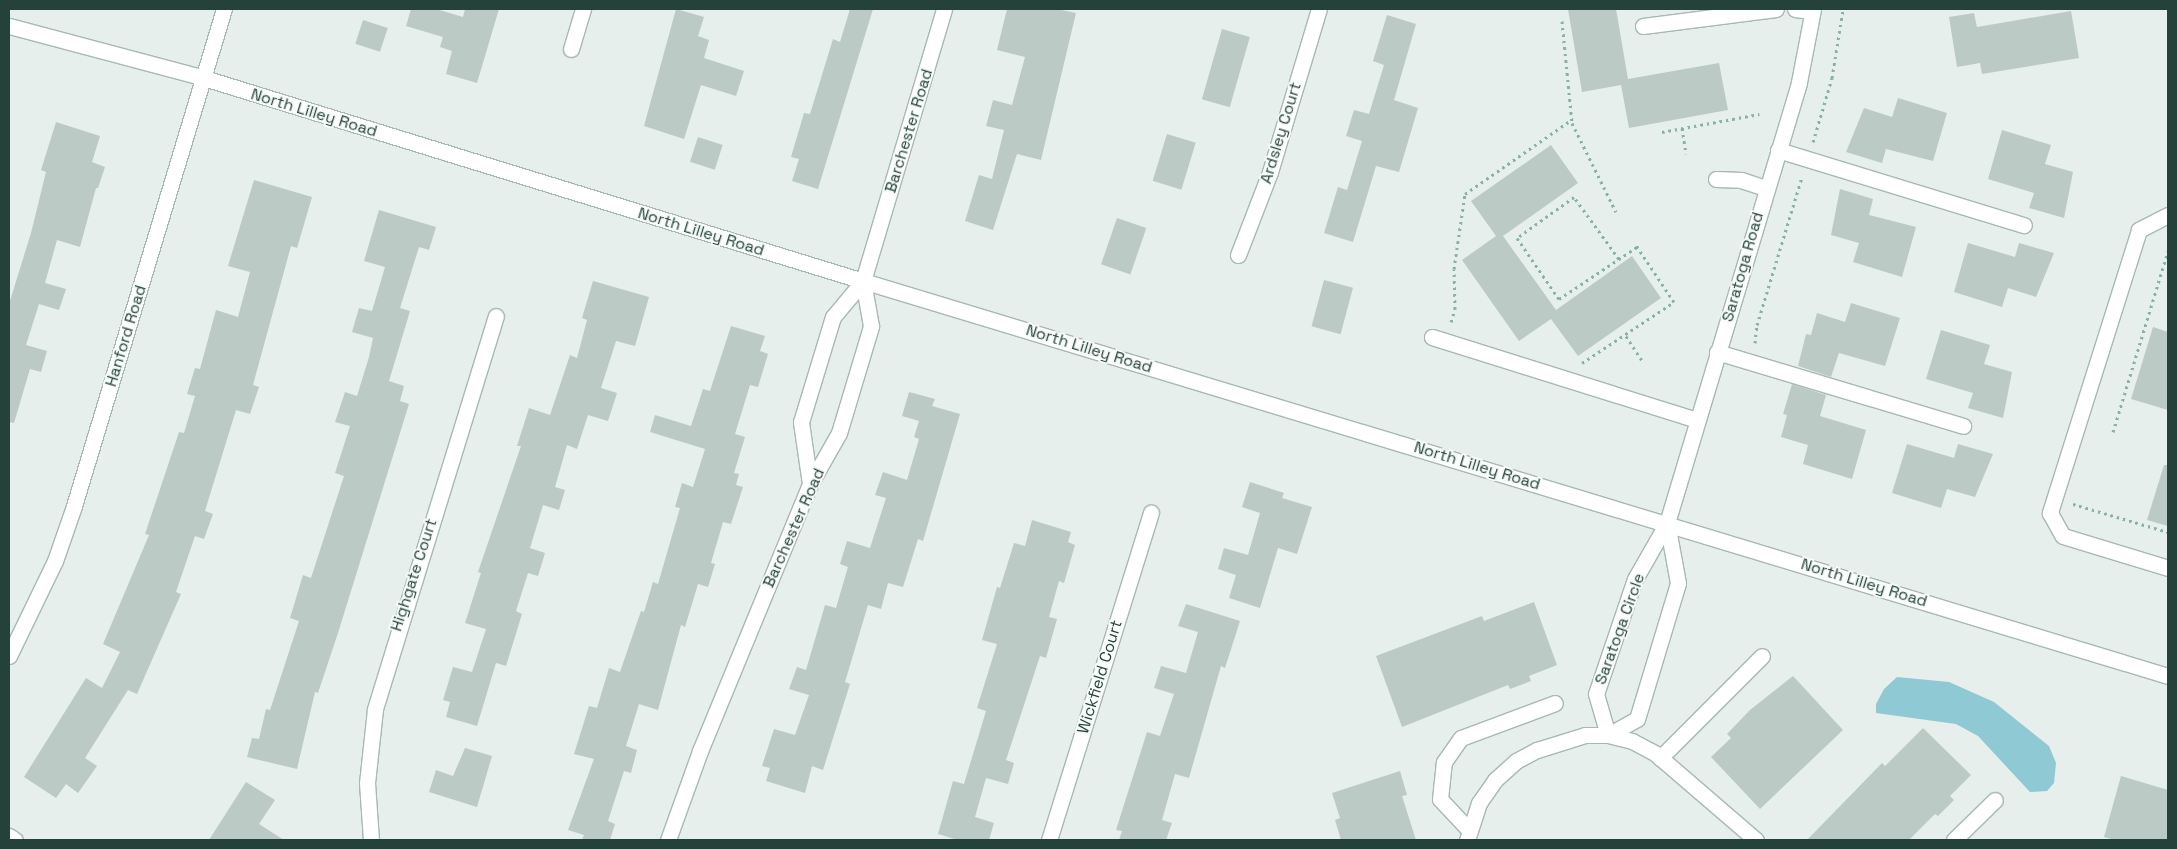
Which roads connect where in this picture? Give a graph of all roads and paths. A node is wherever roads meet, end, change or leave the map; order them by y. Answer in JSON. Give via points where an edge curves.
{"nodes":[{"id":1,"x":224,"y":9,"type":"edge"},
{"id":2,"x":583,"y":9,"type":"edge"},
{"id":3,"x":944,"y":9,"type":"edge"},
{"id":4,"x":1319,"y":9,"type":"edge"},
{"id":5,"x":1776,"y":9,"type":"edge"},
{"id":6,"x":1795,"y":9,"type":"edge"},
{"id":7,"x":1812,"y":10,"type":"edge"},
{"id":8,"x":1562,"y":21,"type":"dead end"},
{"id":9,"x":9,"y":26,"type":"edge"},
{"id":10,"x":1643,"y":26,"type":"dead end"},
{"id":11,"x":571,"y":50,"type":"dead end"},
{"id":12,"x":204,"y":78,"type":"junction"},
{"id":13,"x":1760,"y":114,"type":"dead end"},
{"id":14,"x":1572,"y":120,"type":"junction"},
{"id":15,"x":1682,"y":128,"type":"junction"},
{"id":16,"x":1662,"y":132,"type":"dead end"},
{"id":17,"x":1778,"y":150,"type":"junction"},
{"id":18,"x":1686,"y":154,"type":"dead end"},
{"id":19,"x":1716,"y":179,"type":"dead end"},
{"id":20,"x":1766,"y":188,"type":"junction"},
{"id":21,"x":1616,"y":212,"type":"dead end"},
{"id":22,"x":2168,"y":215,"type":"edge"},
{"id":23,"x":2024,"y":225,"type":"dead end"},
{"id":24,"x":2168,"y":251,"type":"edge"},
{"id":25,"x":1238,"y":255,"type":"dead end"},
{"id":26,"x":1618,"y":259,"type":"junction"},
{"id":27,"x":864,"y":282,"type":"junction"},
{"id":28,"x":496,"y":316,"type":"dead end"},
{"id":29,"x":1449,"y":331,"type":"dead end"},
{"id":30,"x":1626,"y":336,"type":"junction"},
{"id":31,"x":1432,"y":337,"type":"dead end"},
{"id":32,"x":1717,"y":352,"type":"junction"},
{"id":33,"x":1643,"y":362,"type":"dead end"},
{"id":34,"x":1576,"y":366,"type":"dead end"},
{"id":35,"x":1697,"y":420,"type":"junction"},
{"id":36,"x":1963,"y":426,"type":"dead end"},
{"id":37,"x":2113,"y":432,"type":"dead end"},
{"id":38,"x":810,"y":484,"type":"junction"},
{"id":39,"x":2066,"y":502,"type":"dead end"},
{"id":40,"x":1151,"y":513,"type":"dead end"},
{"id":41,"x":1667,"y":523,"type":"junction"},
{"id":42,"x":2168,"y":532,"type":"edge"},
{"id":43,"x":2168,"y":568,"type":"edge"},
{"id":44,"x":9,"y":656,"type":"edge"},
{"id":45,"x":1762,"y":656,"type":"dead end"},
{"id":46,"x":2168,"y":676,"type":"edge"},
{"id":47,"x":1555,"y":703,"type":"dead end"},
{"id":48,"x":1608,"y":735,"type":"junction"},
{"id":49,"x":1660,"y":758,"type":"junction"},
{"id":50,"x":1995,"y":800,"type":"dead end"},
{"id":51,"x":1468,"y":835,"type":"edge"},
{"id":52,"x":9,"y":836,"type":"edge"},
{"id":53,"x":14,"y":840,"type":"edge"},
{"id":54,"x":371,"y":840,"type":"edge"},
{"id":55,"x":668,"y":840,"type":"edge"},
{"id":56,"x":1049,"y":840,"type":"edge"},
{"id":57,"x":1756,"y":840,"type":"edge"},
{"id":58,"x":1954,"y":840,"type":"edge"}],
"edges":[{"from":1,"to":12,"type":"street","name":"Hanford Road"},
{"from":2,"to":11,"type":"street"},
{"from":3,"to":27,"type":"street","name":"Barchester Road"},
{"from":4,"to":25,"type":"street","name":"Ardsley Court","via":[[1270,172]]},
{"from":5,"to":10,"type":"street"},
{"from":6,"to":7,"type":"street"},
{"from":7,"to":17,"type":"street","name":"Saratoga Road","via":[[1799,82]]},
{"from":8,"to":14,"type":"path"},
{"from":9,"to":12,"type":"street","name":"North Lilley Road"},
{"from":12,"to":27,"type":"street","name":"North Lilley Road"},
{"from":12,"to":44,"type":"street","name":"Hanford Road","via":[[74,506],[51,570]]},
{"from":13,"to":15,"type":"path"},
{"from":14,"to":21,"type":"path"},
{"from":14,"to":29,"type":"path","via":[[1465,194],[1454,269],[1455,309]]},
{"from":15,"to":16,"type":"path"},
{"from":15,"to":18,"type":"path"},
{"from":17,"to":20,"type":"street","name":"Saratoga Road"},
{"from":17,"to":23,"type":"street"},
{"from":19,"to":20,"type":"street","via":[[1741,180]]},
{"from":20,"to":32,"type":"street","name":"Saratoga Road"},
{"from":22,"to":43,"type":"street","via":[[2139,230],[2050,513],[2063,536]]},
{"from":24,"to":37,"type":"path"},
{"from":26,"to":26,"type":"path","via":[[1559,299],[1517,238],[1574,196]]},
{"from":26,"to":30,"type":"path","via":[[1637,246],[1674,302]]},
{"from":27,"to":38,"type":"street","name":"Barchester Road","via":[[871,326],[869,336],[839,434]]},
{"from":27,"to":38,"type":"street","via":[[832,317],[801,422]]},
{"from":27,"to":41,"type":"street","name":"North Lilley Road"},
{"from":28,"to":54,"type":"street","name":"Highgate Court","via":[[375,709],[367,775]]},
{"from":30,"to":33,"type":"path"},
{"from":30,"to":34,"type":"path"},
{"from":31,"to":35,"type":"street"},
{"from":32,"to":35,"type":"street","name":"Saratoga Road"},
{"from":32,"to":36,"type":"street"},
{"from":35,"to":41,"type":"street","name":"Saratoga Road"},
{"from":38,"to":55,"type":"street","name":"Barchester Road","via":[[700,751]]},
{"from":39,"to":42,"type":"path"},
{"from":40,"to":56,"type":"street","name":"Wickfield Court"},
{"from":41,"to":46,"type":"street","name":"North Lilley Road"},
{"from":41,"to":48,"type":"street","name":"Saratoga Circle","via":[[1635,579],[1596,694]]},
{"from":41,"to":48,"type":"street","via":[[1678,583],[1637,719]]},
{"from":45,"to":49,"type":"street"},
{"from":47,"to":51,"type":"street","via":[[1461,738],[1444,762],[1440,799]]},
{"from":48,"to":49,"type":"street","via":[[1632,741]]},
{"from":48,"to":51,"type":"street","via":[[1585,735],[1537,750],[1516,761],[1484,795]]},
{"from":49,"to":57,"type":"street"},
{"from":50,"to":58,"type":"street"},
{"from":52,"to":53,"type":"street"}]}
